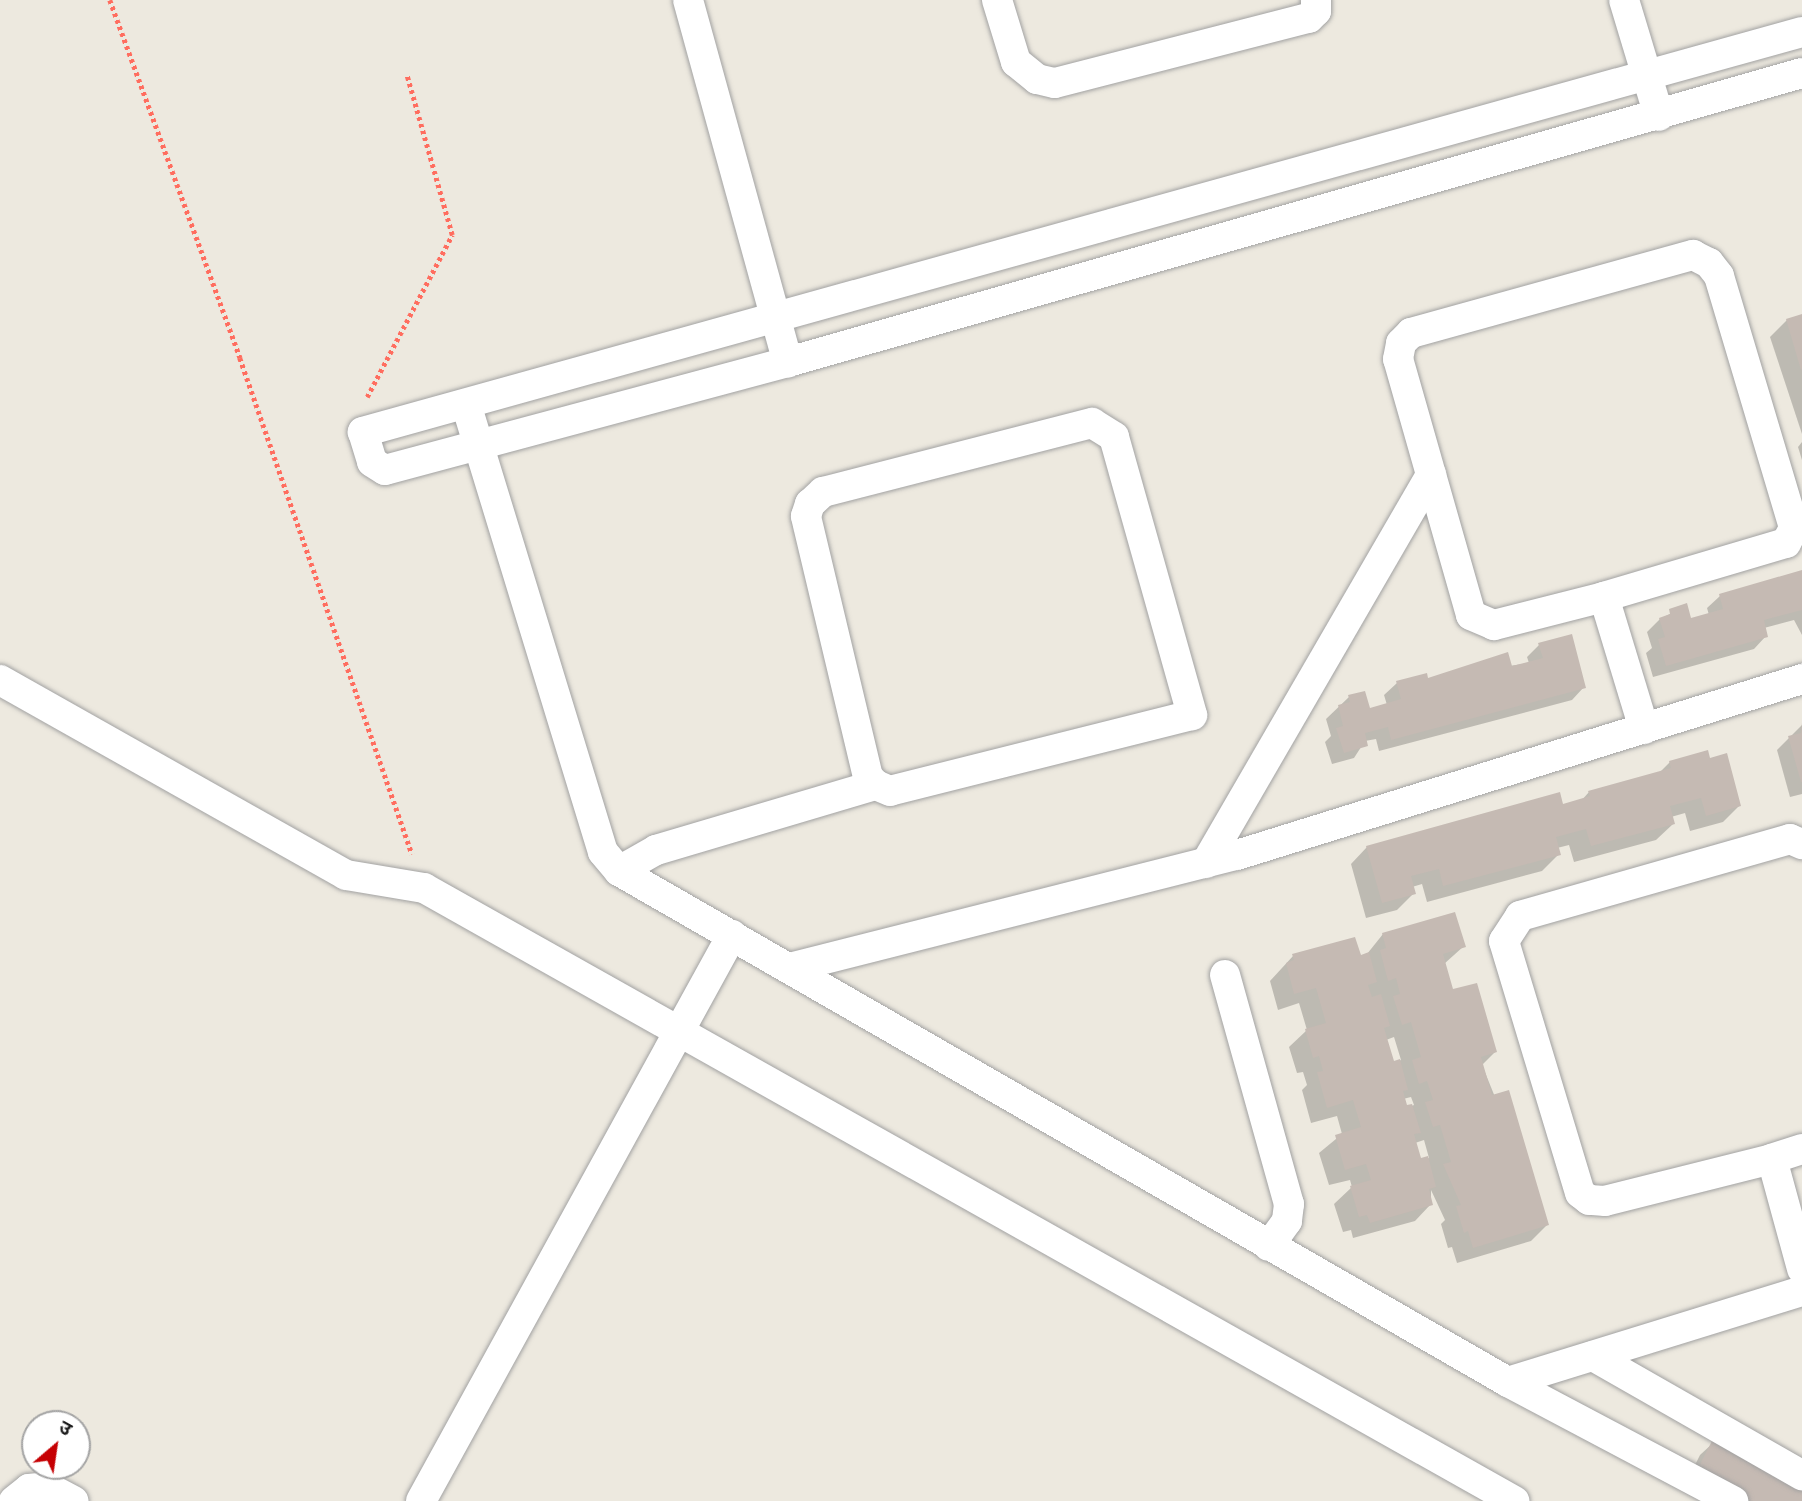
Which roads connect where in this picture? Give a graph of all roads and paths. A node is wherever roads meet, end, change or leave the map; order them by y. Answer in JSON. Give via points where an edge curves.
{"nodes":[{"id":1,"x":110,"y":0,"type":"edge"},
{"id":2,"x":688,"y":0,"type":"edge"},
{"id":3,"x":998,"y":0,"type":"edge"},
{"id":4,"x":1316,"y":0,"type":"edge"},
{"id":5,"x":1624,"y":0,"type":"edge"},
{"id":6,"x":1802,"y":32,"type":"edge"},
{"id":7,"x":1646,"y":73,"type":"junction"},
{"id":8,"x":1802,"y":74,"type":"edge"},
{"id":9,"x":407,"y":76,"type":"dead end"},
{"id":10,"x":1659,"y":116,"type":"junction"},
{"id":11,"x":779,"y":319,"type":"junction"},
{"id":12,"x":788,"y":362,"type":"junction"},
{"id":13,"x":466,"y":404,"type":"junction"},
{"id":14,"x":363,"y":432,"type":"junction"},
{"id":15,"x":480,"y":444,"type":"junction"},
{"id":16,"x":1431,"y":475,"type":"junction"},
{"id":17,"x":1604,"y":597,"type":"junction"},
{"id":18,"x":1802,"y":679,"type":"edge"},
{"id":19,"x":0,"y":680,"type":"edge"},
{"id":20,"x":1644,"y":729,"type":"junction"},
{"id":21,"x":876,"y":786,"type":"junction"},
{"id":22,"x":1802,"y":844,"type":"edge"},
{"id":23,"x":1206,"y":863,"type":"junction"},
{"id":24,"x":619,"y":871,"type":"junction"},
{"id":25,"x":424,"y":888,"type":"junction"},
{"id":26,"x":732,"y":935,"type":"junction"},
{"id":27,"x":789,"y":968,"type":"junction"},
{"id":28,"x":1225,"y":975,"type":"dead end"},
{"id":29,"x":679,"y":1033,"type":"junction"},
{"id":30,"x":1802,"y":1149,"type":"edge"},
{"id":31,"x":1772,"y":1159,"type":"junction"},
{"id":32,"x":1269,"y":1246,"type":"junction"},
{"id":33,"x":1802,"y":1269,"type":"edge"},
{"id":34,"x":1802,"y":1291,"type":"edge"},
{"id":35,"x":1593,"y":1356,"type":"junction"},
{"id":36,"x":1508,"y":1382,"type":"junction"},
{"id":37,"x":1802,"y":1475,"type":"edge"},
{"id":38,"x":14,"y":1501,"type":"edge"},
{"id":39,"x":73,"y":1501,"type":"edge"},
{"id":40,"x":421,"y":1501,"type":"edge"},
{"id":41,"x":1514,"y":1501,"type":"edge"},
{"id":42,"x":1733,"y":1501,"type":"edge"}],
"edges":[{"from":1,"to":25,"type":"path"},
{"from":2,"to":11,"type":"street"},
{"from":3,"to":4,"type":"street","via":[[1016,62],[1037,79],[1055,83],[1309,19],[1316,11]]},
{"from":5,"to":7,"type":"street"},
{"from":6,"to":7,"type":"street"},
{"from":7,"to":10,"type":"street"},
{"from":7,"to":11,"type":"street"},
{"from":8,"to":10,"type":"street"},
{"from":9,"to":14,"type":"path","via":[[452,235],[364,402],[359,414]]},
{"from":10,"to":12,"type":"street"},
{"from":11,"to":12,"type":"street"},
{"from":11,"to":13,"type":"street"},
{"from":12,"to":15,"type":"street"},
{"from":13,"to":14,"type":"street"},
{"from":13,"to":15,"type":"street"},
{"from":14,"to":15,"type":"street","via":[[372,462],[385,470]]},
{"from":15,"to":24,"type":"street","via":[[603,852]]},
{"from":16,"to":17,"type":"street","via":[[1471,615],[1494,625]]},
{"from":16,"to":17,"type":"street","via":[[1398,359],[1401,344],[1411,333],[1693,255],[1709,263],[1719,276],[1794,528],[1786,543]]},
{"from":16,"to":23,"type":"street"},
{"from":17,"to":20,"type":"street"},
{"from":18,"to":20,"type":"street"},
{"from":19,"to":25,"type":"street","via":[[346,874]]},
{"from":20,"to":23,"type":"street"},
{"from":21,"to":21,"type":"street","via":[[868,777],[806,516],[810,504],[823,492],[1092,423],[1104,428],[1114,437],[1192,715],[890,791]]},
{"from":21,"to":24,"type":"street","via":[[656,850]]},
{"from":22,"to":31,"type":"street","via":[[1790,839],[1520,916],[1504,942],[1580,1193],[1590,1200],[1605,1201]]},
{"from":23,"to":27,"type":"street"},
{"from":24,"to":26,"type":"street"},
{"from":25,"to":29,"type":"street"},
{"from":26,"to":27,"type":"street"},
{"from":26,"to":29,"type":"street"},
{"from":27,"to":32,"type":"street"},
{"from":28,"to":32,"type":"street","via":[[1289,1204],[1287,1222]]},
{"from":29,"to":40,"type":"street"},
{"from":29,"to":41,"type":"street"},
{"from":30,"to":31,"type":"street"},
{"from":31,"to":33,"type":"street"},
{"from":32,"to":36,"type":"street"},
{"from":34,"to":35,"type":"street"},
{"from":35,"to":36,"type":"street"},
{"from":35,"to":37,"type":"street"},
{"from":36,"to":42,"type":"street"},
{"from":38,"to":39,"type":"street","via":[[29,1489],[47,1487]]}]}
